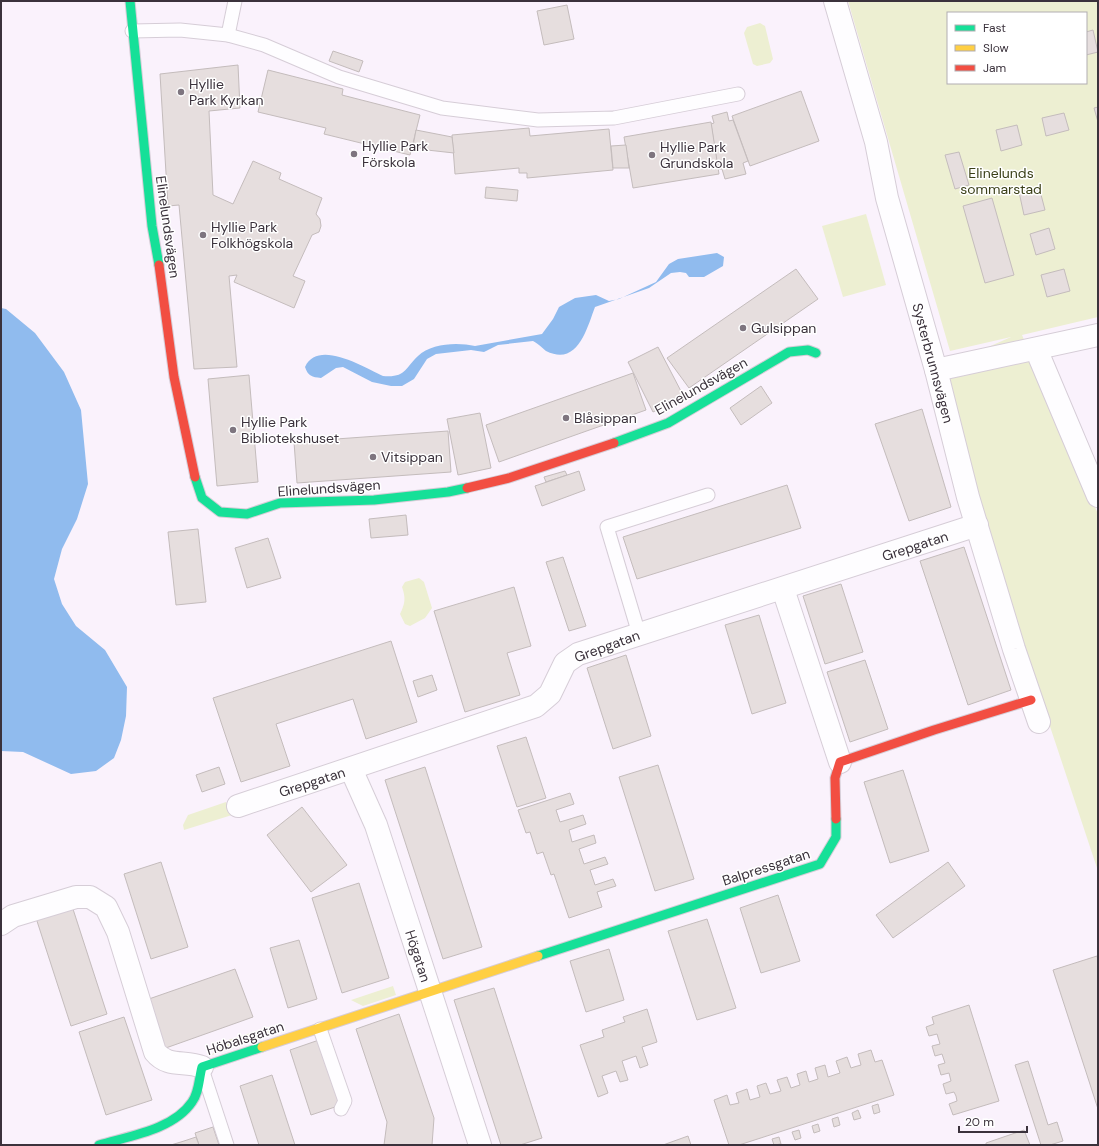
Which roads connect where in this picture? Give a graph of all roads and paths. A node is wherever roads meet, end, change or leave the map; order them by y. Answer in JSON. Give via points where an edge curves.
{"nodes":[{"id":1,"x":130,"y":1,"type":"edge"},
{"id":2,"x":235,"y":1,"type":"edge"},
{"id":3,"x":836,"y":1,"type":"edge"},
{"id":4,"x":132,"y":31,"type":"junction"},
{"id":5,"x":228,"y":35,"type":"junction"},
{"id":6,"x":738,"y":94,"type":"dead end"},
{"id":7,"x":1098,"y":335,"type":"edge"},
{"id":8,"x":1036,"y":349,"type":"junction"},
{"id":9,"x":816,"y":352,"type":"dead end"},
{"id":10,"x":936,"y":370,"type":"junction"},
{"id":11,"x":708,"y":495,"type":"dead end"},
{"id":12,"x":1098,"y":496,"type":"edge"},
{"id":13,"x":978,"y":525,"type":"junction"},
{"id":14,"x":783,"y":589,"type":"junction"},
{"id":15,"x":639,"y":634,"type":"junction"},
{"id":16,"x":1031,"y":700,"type":"junction"},
{"id":17,"x":1039,"y":722,"type":"dead end"},
{"id":18,"x":840,"y":762,"type":"junction"},
{"id":19,"x":351,"y":769,"type":"junction"},
{"id":20,"x":238,"y":806,"type":"dead end"},
{"id":21,"x":1,"y":924,"type":"edge"},
{"id":22,"x":430,"y":992,"type":"junction"},
{"id":23,"x":320,"y":1028,"type":"junction"},
{"id":24,"x":202,"y":1067,"type":"junction"},
{"id":25,"x":341,"y":1109,"type":"dead end"},
{"id":26,"x":99,"y":1145,"type":"edge"},
{"id":27,"x":227,"y":1145,"type":"edge"},
{"id":28,"x":480,"y":1145,"type":"edge"}],
"edges":[{"from":1,"to":4,"type":"street","name":"Elinelundsvägen"},
{"from":2,"to":5,"type":"lane"},
{"from":3,"to":10,"type":"street","name":"Systerbrunnsvägen","via":[[876,142],[887,198]]},
{"from":4,"to":5,"type":"lane","via":[[180,30]]},
{"from":4,"to":9,"type":"street","name":"Elinelundsvägen","via":[[152,226],[174,377],[193,472],[202,498],[220,512],[247,514],[280,504],[374,500],[448,492],[509,478],[668,423],[789,352]]},
{"from":5,"to":6,"type":"lane","via":[[264,45],[339,77],[442,108],[538,120],[614,118]]},
{"from":7,"to":8,"type":"street"},
{"from":8,"to":10,"type":"street"},
{"from":8,"to":12,"type":"street"},
{"from":10,"to":13,"type":"street","name":"Systerbrunnsvägen","via":[[968,498]]},
{"from":11,"to":15,"type":"lane","via":[[607,527]]},
{"from":13,"to":14,"type":"street","name":"Grepgatan"},
{"from":13,"to":16,"type":"street","name":"Systerbrunnsvägen"},
{"from":14,"to":15,"type":"street","name":"Grepgatan"},
{"from":14,"to":18,"type":"street"},
{"from":15,"to":19,"type":"street","name":"Grepgatan","via":[[578,654],[565,662],[550,694],[536,706]]},
{"from":16,"to":17,"type":"street","name":"Systerbrunnsvägen"},
{"from":16,"to":18,"type":"street"},
{"from":18,"to":22,"type":"street","name":"Balpressgatan","via":[[835,778],[836,837],[820,864]]},
{"from":19,"to":20,"type":"street","name":"Grepgatan"},
{"from":19,"to":22,"type":"street","name":"Högatan","via":[[376,825]]},
{"from":21,"to":24,"type":"street","via":[[13,916],[76,897],[97,900],[106,907],[116,927],[155,1052],[167,1062],[193,1063]]},
{"from":22,"to":23,"type":"street","name":"Höbalsgatan"},
{"from":22,"to":28,"type":"street","name":"Högatan"},
{"from":23,"to":24,"type":"street","name":"Höbalsgatan"},
{"from":23,"to":25,"type":"lane","via":[[345,1101]]},
{"from":24,"to":26,"type":"street","name":"Höbalsgatan","via":[[193,1102],[176,1118]]},
{"from":24,"to":27,"type":"lane"}]}
